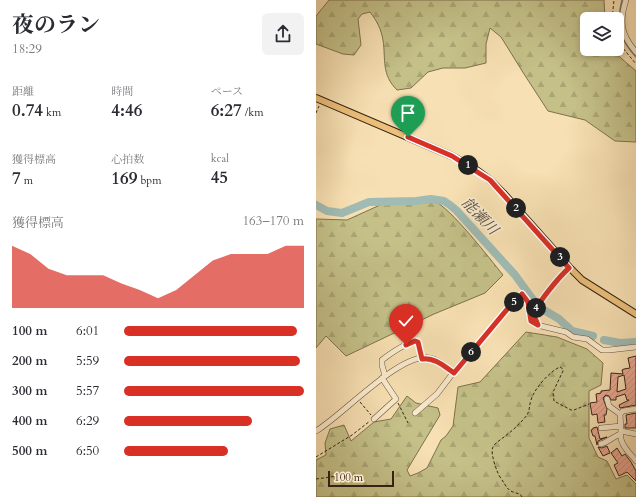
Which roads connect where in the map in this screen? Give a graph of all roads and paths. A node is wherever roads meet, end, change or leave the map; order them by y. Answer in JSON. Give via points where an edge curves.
{"nodes":[{"id":1,"x":614,"y":0,"type":"edge"},
{"id":2,"x":626,"y":0,"type":"edge"},
{"id":3,"x":613,"y":12,"type":"edge"},
{"id":4,"x":624,"y":49,"type":"edge"},
{"id":5,"x":636,"y":52,"type":"edge"},
{"id":6,"x":636,"y":64,"type":"edge"},
{"id":7,"x":319,"y":99,"type":"edge"},
{"id":8,"x":316,"y":113,"type":"edge"},
{"id":9,"x":569,"y":268,"type":"junction"},
{"id":10,"x":636,"y":314,"type":"edge"},
{"id":11,"x":538,"y":325,"type":"junction"},
{"id":12,"x":636,"y":347,"type":"edge"},
{"id":13,"x":422,"y":359,"type":"junction"},
{"id":14,"x":454,"y":373,"type":"junction"},
{"id":15,"x":383,"y":377,"type":"junction"},
{"id":16,"x":357,"y":399,"type":"junction"},
{"id":17,"x":396,"y":399,"type":"junction"},
{"id":18,"x":608,"y":399,"type":"dead end"},
{"id":19,"x":589,"y":404,"type":"dead end"},
{"id":20,"x":636,"y":409,"type":"edge"},
{"id":21,"x":415,"y":413,"type":"dead end"},
{"id":22,"x":620,"y":414,"type":"junction"},
{"id":23,"x":374,"y":419,"type":"junction"},
{"id":24,"x":408,"y":423,"type":"dead end"},
{"id":25,"x":602,"y":428,"type":"dead end"},
{"id":26,"x":621,"y":430,"type":"junction"},
{"id":27,"x":316,"y":431,"type":"edge"},
{"id":28,"x":636,"y":434,"type":"edge"},
{"id":29,"x":601,"y":444,"type":"dead end"},
{"id":30,"x":316,"y":457,"type":"edge"},
{"id":31,"x":635,"y":458,"type":"edge"},
{"id":32,"x":338,"y":476,"type":"dead end"},
{"id":33,"x":316,"y":479,"type":"edge"},
{"id":34,"x":522,"y":497,"type":"edge"}],
"edges":[{"from":1,"to":3,"type":"path"},
{"from":2,"to":5,"type":"street","via":[[621,20],[625,37]]},
{"from":4,"to":6,"type":"path"},
{"from":7,"to":8,"type":"path"},
{"from":7,"to":9,"type":"main road","via":[[452,156],[475,169],[503,193]]},
{"from":9,"to":10,"type":"main road","via":[[582,280]]},
{"from":9,"to":11,"type":"street","via":[[536,308],[534,315]]},
{"from":11,"to":12,"type":"street","via":[[587,339],[602,350]]},
{"from":11,"to":14,"type":"street","via":[[531,321],[528,302],[522,294]]},
{"from":13,"to":14,"type":"street","via":[[430,358]]},
{"from":13,"to":15,"type":"street","via":[[415,360]]},
{"from":13,"to":15,"type":"street","via":[[418,342],[406,345],[382,360]]},
{"from":14,"to":21,"type":"street","via":[[437,394]]},
{"from":15,"to":16,"type":"street"},
{"from":15,"to":17,"type":"street"},
{"from":16,"to":23,"type":"path"},
{"from":16,"to":27,"type":"street"},
{"from":17,"to":23,"type":"street"},
{"from":17,"to":24,"type":"path"},
{"from":18,"to":22,"type":"street","via":[[608,406]]},
{"from":19,"to":34,"type":"path","via":[[570,410],[554,401],[553,392],[563,372],[560,367],[549,374],[536,390],[527,415],[498,440],[492,454],[497,474],[511,492]]},
{"from":20,"to":22,"type":"street"},
{"from":22,"to":26,"type":"street"},
{"from":23,"to":30,"type":"path"},
{"from":25,"to":26,"type":"street"},
{"from":26,"to":28,"type":"street"},
{"from":26,"to":29,"type":"street"},
{"from":26,"to":31,"type":"street","via":[[623,444]]},
{"from":32,"to":33,"type":"path"}]}
